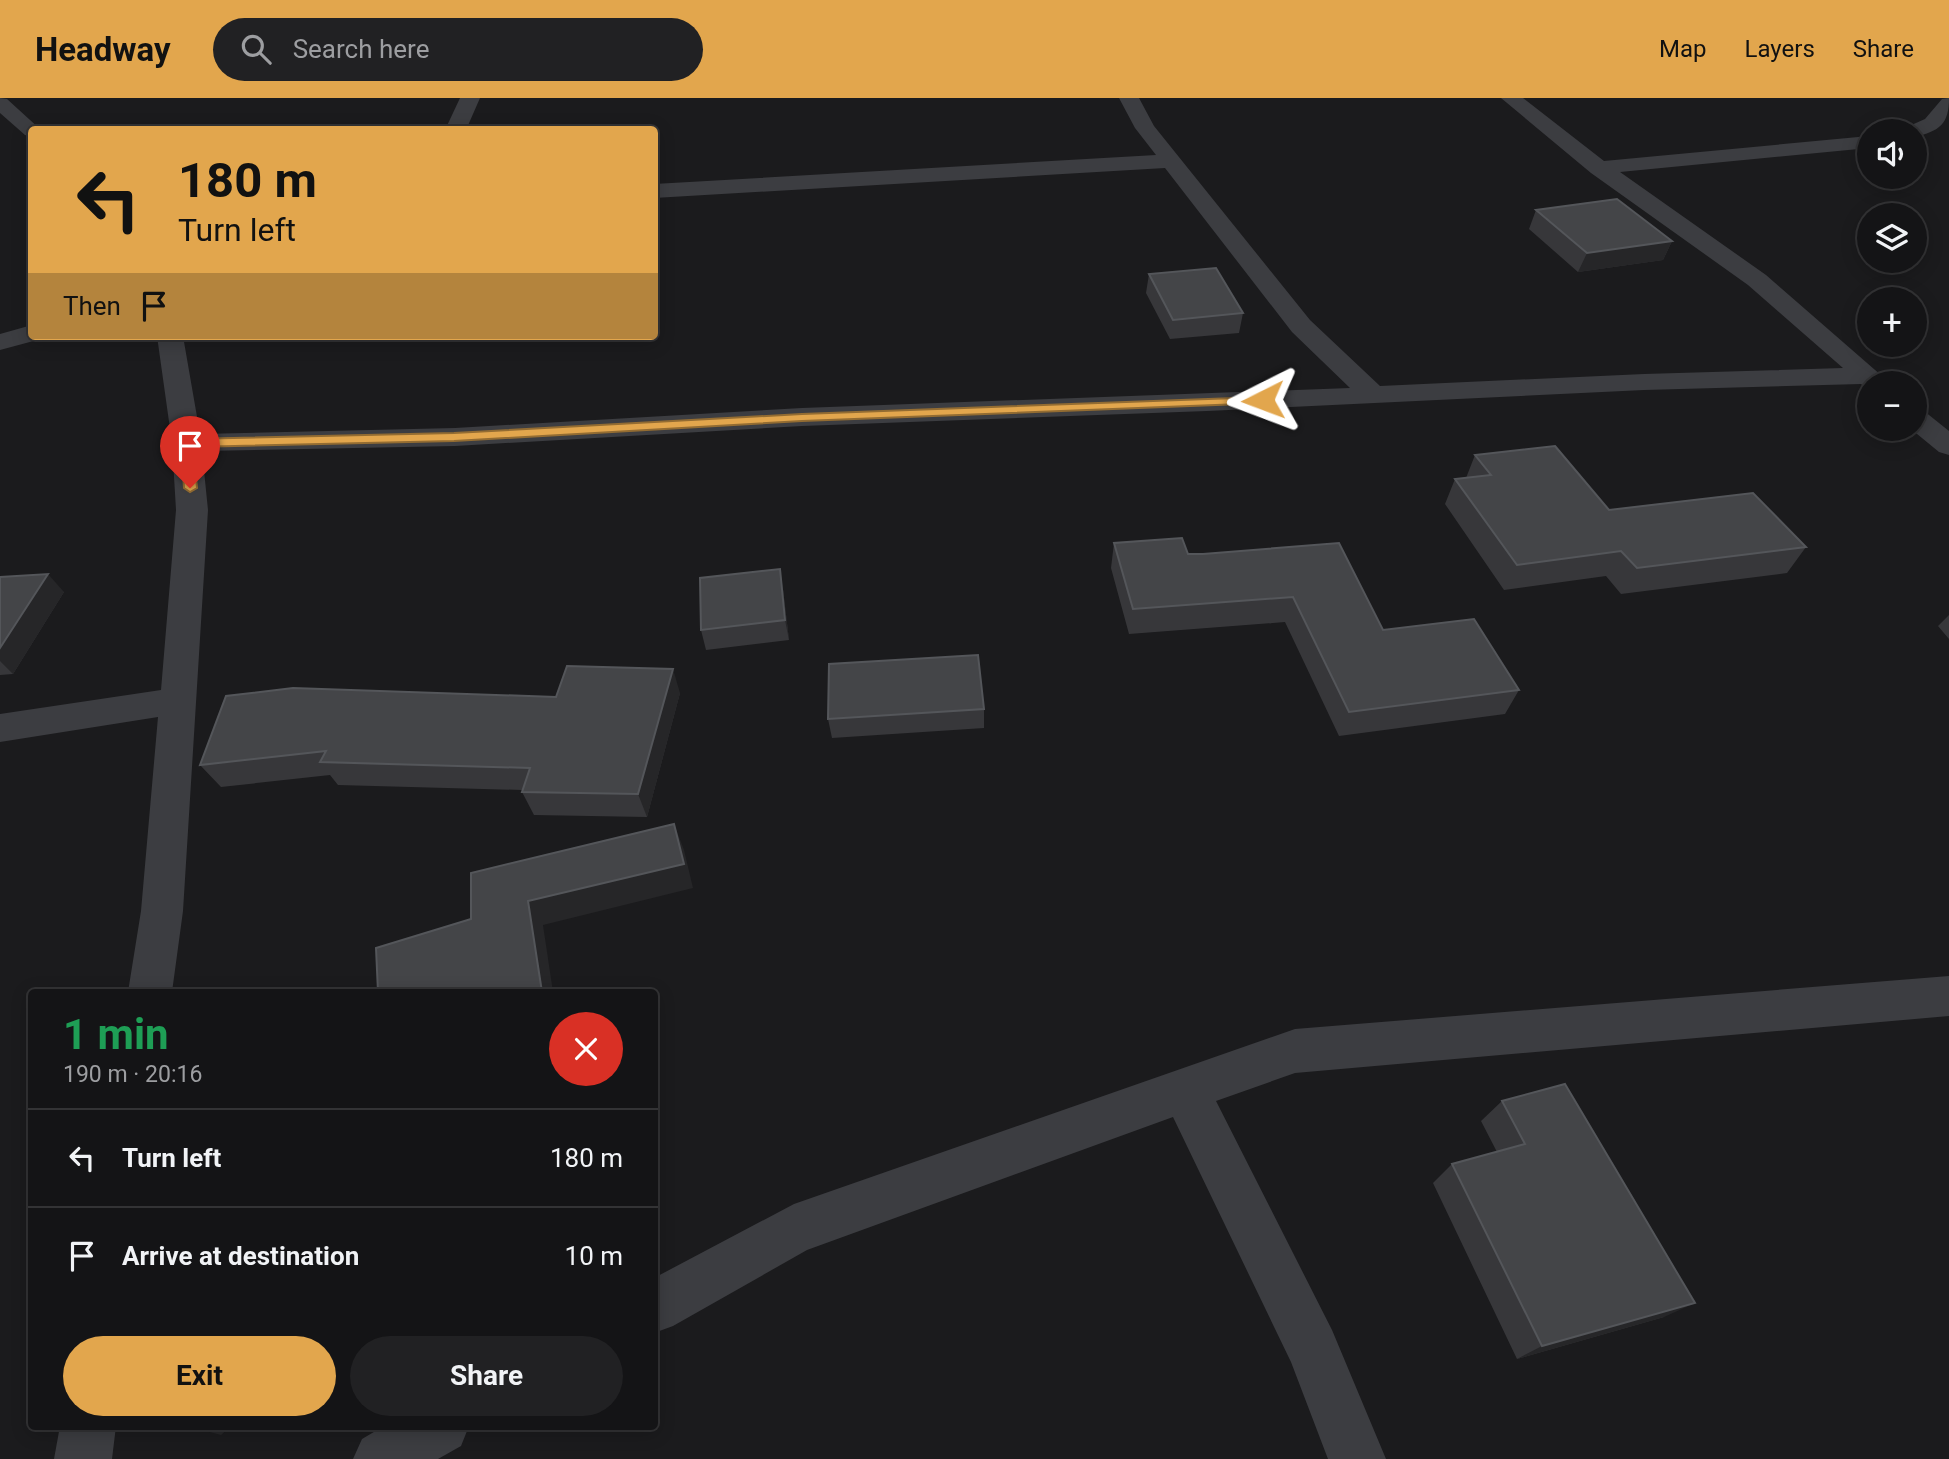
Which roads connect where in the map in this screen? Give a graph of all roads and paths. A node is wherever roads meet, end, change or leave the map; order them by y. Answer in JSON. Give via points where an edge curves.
{"nodes":[{"id":1,"x":470,"y":98,"type":"edge"},
{"id":2,"x":1129,"y":98,"type":"edge"},
{"id":3,"x":1511,"y":98,"type":"edge"},
{"id":4,"x":0,"y":103,"type":"edge"},
{"id":5,"x":1949,"y":103,"type":"edge"},
{"id":6,"x":1927,"y":125,"type":"edge"},
{"id":7,"x":457,"y":126,"type":"edge"},
{"id":8,"x":28,"y":128,"type":"edge"},
{"id":9,"x":28,"y":138,"type":"edge"},
{"id":10,"x":10,"y":141,"type":"dead end"},
{"id":11,"x":1857,"y":143,"type":"edge"},
{"id":12,"x":1170,"y":161,"type":"junction"},
{"id":13,"x":1599,"y":168,"type":"junction"},
{"id":14,"x":658,"y":191,"type":"edge"},
{"id":15,"x":28,"y":334,"type":"edge"},
{"id":16,"x":171,"y":340,"type":"edge"},
{"id":17,"x":0,"y":342,"type":"edge"},
{"id":18,"x":1863,"y":371,"type":"edge"},
{"id":19,"x":1857,"y":379,"type":"edge"},
{"id":20,"x":1374,"y":395,"type":"junction"},
{"id":21,"x":1927,"y":428,"type":"edge"},
{"id":22,"x":187,"y":443,"type":"junction"},
{"id":23,"x":1949,"y":446,"type":"edge"},
{"id":24,"x":177,"y":701,"type":"junction"},
{"id":25,"x":0,"y":728,"type":"edge"},
{"id":26,"x":150,"y":989,"type":"edge"},
{"id":27,"x":1943,"y":1006,"type":"edge"},
{"id":28,"x":1185,"y":1090,"type":"junction"},
{"id":29,"x":658,"y":1305,"type":"edge"},
{"id":30,"x":87,"y":1430,"type":"edge"},
{"id":31,"x":434,"y":1430,"type":"edge"},
{"id":32,"x":83,"y":1459,"type":"edge"},
{"id":33,"x":382,"y":1459,"type":"edge"},
{"id":34,"x":1357,"y":1459,"type":"edge"}],
"edges":[{"from":1,"to":7,"type":"street"},
{"from":2,"to":12,"type":"street"},
{"from":3,"to":13,"type":"street"},
{"from":4,"to":8,"type":"street"},
{"from":5,"to":6,"type":"street"},
{"from":9,"to":10,"type":"street"},
{"from":11,"to":13,"type":"street"},
{"from":12,"to":14,"type":"street"},
{"from":12,"to":20,"type":"street","via":[[1301,326]]},
{"from":13,"to":18,"type":"street","via":[[1757,280]]},
{"from":15,"to":17,"type":"street"},
{"from":16,"to":22,"type":"street"},
{"from":19,"to":20,"type":"street","via":[[1644,382]]},
{"from":20,"to":22,"type":"street","via":[[454,437]]},
{"from":21,"to":23,"type":"street"},
{"from":22,"to":24,"type":"street","via":[[192,510]]},
{"from":24,"to":25,"type":"street"},
{"from":24,"to":26,"type":"street","via":[[162,911]]},
{"from":27,"to":28,"type":"street","via":[[1296,1051]]},
{"from":28,"to":29,"type":"street","via":[[794,1229]]},
{"from":28,"to":34,"type":"street","via":[[1313,1349]]},
{"from":30,"to":32,"type":"street"},
{"from":31,"to":33,"type":"street"}]}
